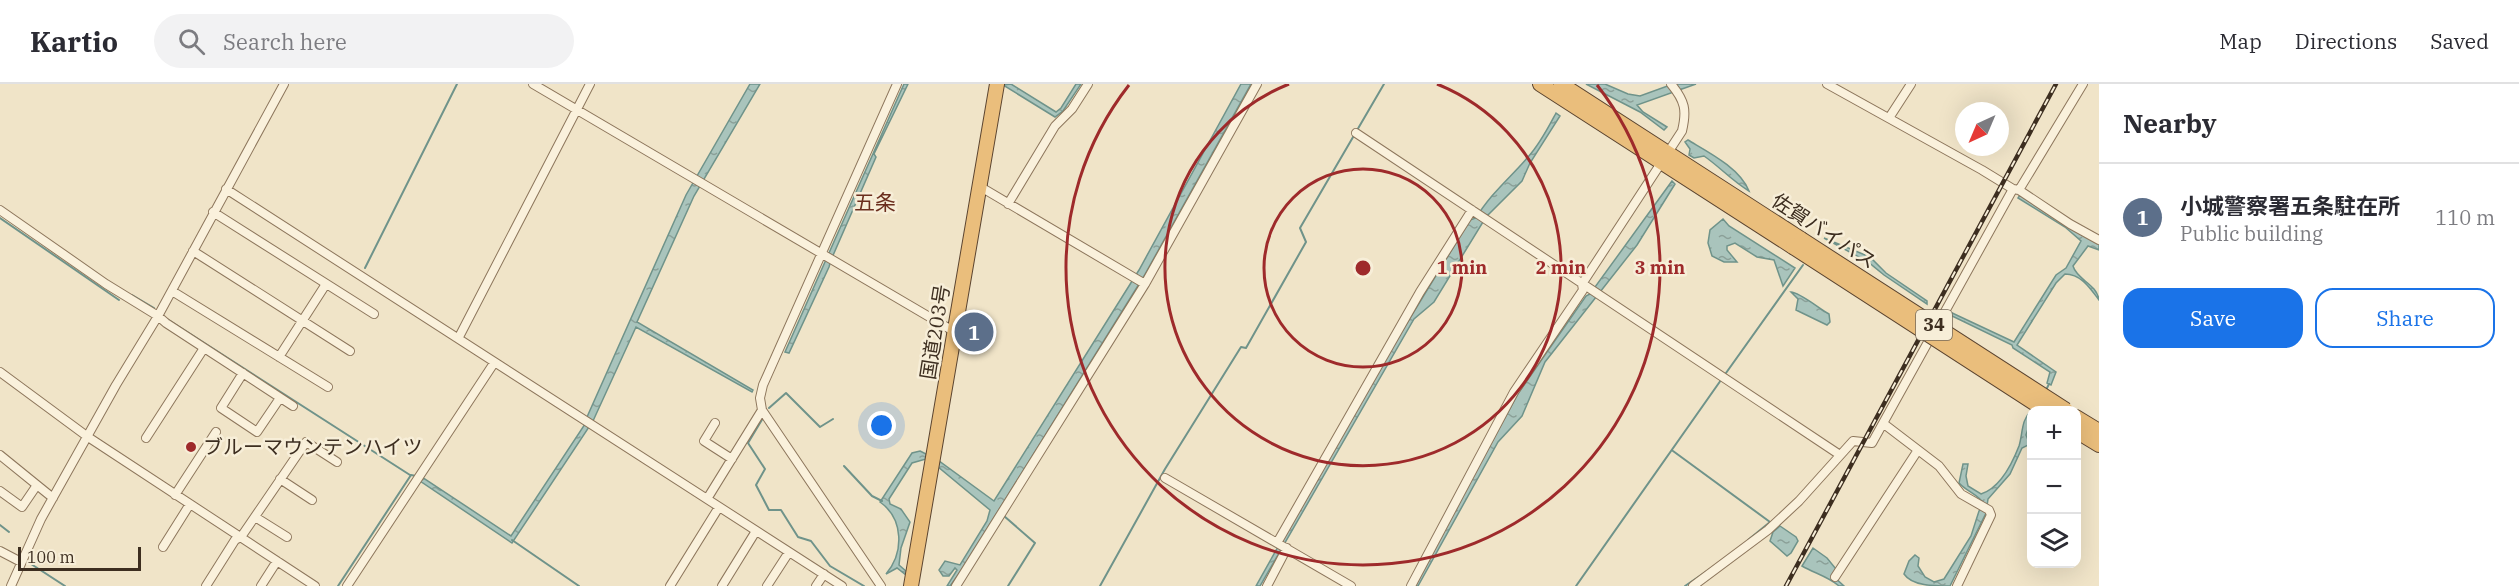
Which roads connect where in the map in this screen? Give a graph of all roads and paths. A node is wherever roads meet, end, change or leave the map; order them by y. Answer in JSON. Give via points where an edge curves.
{"nodes":[{"id":1,"x":284,"y":84,"type":"edge"},
{"id":2,"x":533,"y":84,"type":"edge"},
{"id":3,"x":590,"y":84,"type":"edge"},
{"id":4,"x":897,"y":84,"type":"edge"},
{"id":5,"x":997,"y":84,"type":"edge"},
{"id":6,"x":1088,"y":84,"type":"edge"},
{"id":7,"x":1257,"y":84,"type":"edge"},
{"id":8,"x":1540,"y":84,"type":"edge"},
{"id":9,"x":1561,"y":84,"type":"edge"},
{"id":10,"x":1671,"y":84,"type":"edge"},
{"id":11,"x":1827,"y":84,"type":"edge"},
{"id":12,"x":1911,"y":84,"type":"edge"},
{"id":13,"x":2083,"y":84,"type":"edge"},
{"id":14,"x":576,"y":110,"type":"junction"},
{"id":15,"x":1889,"y":118,"type":"junction"},
{"id":16,"x":1356,"y":133,"type":"dead end"},
{"id":17,"x":1665,"y":157,"type":"junction"},
{"id":18,"x":979,"y":186,"type":"junction"},
{"id":19,"x":226,"y":189,"type":"junction"},
{"id":20,"x":2016,"y":190,"type":"junction"},
{"id":21,"x":1008,"y":204,"type":"junction"},
{"id":22,"x":0,"y":210,"type":"edge"},
{"id":23,"x":1474,"y":211,"type":"junction"},
{"id":24,"x":213,"y":212,"type":"junction"},
{"id":25,"x":2099,"y":240,"type":"edge"},
{"id":26,"x":1797,"y":243,"type":"junction"},
{"id":27,"x":193,"y":251,"type":"junction"},
{"id":28,"x":822,"y":255,"type":"junction"},
{"id":29,"x":326,"y":284,"type":"junction"},
{"id":30,"x":1145,"y":284,"type":"junction"},
{"id":31,"x":1582,"y":284,"type":"junction"},
{"id":32,"x":172,"y":291,"type":"junction"},
{"id":33,"x":374,"y":314,"type":"dead end"},
{"id":34,"x":158,"y":316,"type":"junction"},
{"id":35,"x":302,"y":320,"type":"junction"},
{"id":36,"x":955,"y":332,"type":"junction"},
{"id":37,"x":459,"y":337,"type":"junction"},
{"id":38,"x":204,"y":348,"type":"junction"},
{"id":39,"x":350,"y":351,"type":"dead end"},
{"id":40,"x":279,"y":357,"type":"junction"},
{"id":41,"x":494,"y":363,"type":"junction"},
{"id":42,"x":0,"y":372,"type":"edge"},
{"id":43,"x":243,"y":374,"type":"junction"},
{"id":44,"x":328,"y":387,"type":"dead end"},
{"id":45,"x":280,"y":398,"type":"junction"},
{"id":46,"x":292,"y":406,"type":"dead end"},
{"id":47,"x":2038,"y":406,"type":"edge"},
{"id":48,"x":2058,"y":406,"type":"edge"},
{"id":49,"x":762,"y":410,"type":"junction"},
{"id":50,"x":2081,"y":420,"type":"edge"},
{"id":51,"x":715,"y":423,"type":"dead end"},
{"id":52,"x":1884,"y":424,"type":"junction"},
{"id":53,"x":2099,"y":431,"type":"edge"},
{"id":54,"x":216,"y":432,"type":"dead end"},
{"id":55,"x":2081,"y":433,"type":"edge"},
{"id":56,"x":88,"y":437,"type":"junction"},
{"id":57,"x":146,"y":438,"type":"dead end"},
{"id":58,"x":2099,"y":445,"type":"edge"},
{"id":59,"x":1918,"y":450,"type":"junction"},
{"id":60,"x":0,"y":455,"type":"edge"},
{"id":61,"x":1840,"y":455,"type":"junction"},
{"id":62,"x":732,"y":459,"type":"junction"},
{"id":63,"x":337,"y":462,"type":"dead end"},
{"id":64,"x":1165,"y":478,"type":"dead end"},
{"id":65,"x":280,"y":479,"type":"junction"},
{"id":66,"x":37,"y":485,"type":"junction"},
{"id":67,"x":0,"y":491,"type":"edge"},
{"id":68,"x":175,"y":495,"type":"junction"},
{"id":69,"x":53,"y":498,"type":"junction"},
{"id":70,"x":707,"y":499,"type":"junction"},
{"id":71,"x":312,"y":500,"type":"dead end"},
{"id":72,"x":190,"y":504,"type":"junction"},
{"id":73,"x":719,"y":507,"type":"junction"},
{"id":74,"x":255,"y":516,"type":"junction"},
{"id":75,"x":756,"y":531,"type":"junction"},
{"id":76,"x":241,"y":537,"type":"junction"},
{"id":77,"x":287,"y":537,"type":"dead end"},
{"id":78,"x":1277,"y":543,"type":"junction"},
{"id":79,"x":163,"y":547,"type":"dead end"},
{"id":80,"x":1287,"y":548,"type":"junction"},
{"id":81,"x":0,"y":551,"type":"edge"},
{"id":82,"x":789,"y":552,"type":"junction"},
{"id":83,"x":277,"y":561,"type":"junction"},
{"id":84,"x":21,"y":562,"type":"junction"},
{"id":85,"x":824,"y":574,"type":"junction"},
{"id":86,"x":1835,"y":577,"type":"dead end"},
{"id":87,"x":12,"y":586,"type":"edge"},
{"id":88,"x":206,"y":586,"type":"edge"},
{"id":89,"x":261,"y":586,"type":"edge"},
{"id":90,"x":315,"y":586,"type":"edge"},
{"id":91,"x":347,"y":586,"type":"edge"},
{"id":92,"x":670,"y":586,"type":"edge"},
{"id":93,"x":722,"y":586,"type":"edge"},
{"id":94,"x":767,"y":586,"type":"edge"},
{"id":95,"x":816,"y":586,"type":"edge"},
{"id":96,"x":842,"y":586,"type":"edge"},
{"id":97,"x":881,"y":586,"type":"edge"},
{"id":98,"x":911,"y":586,"type":"edge"},
{"id":99,"x":956,"y":586,"type":"edge"},
{"id":100,"x":1267,"y":586,"type":"edge"},
{"id":101,"x":1351,"y":586,"type":"edge"},
{"id":102,"x":1411,"y":586,"type":"edge"},
{"id":103,"x":1693,"y":586,"type":"edge"},
{"id":104,"x":1957,"y":586,"type":"edge"}],
"edges":[{"from":1,"to":19,"type":"street"},
{"from":2,"to":14,"type":"street"},
{"from":3,"to":14,"type":"street"},
{"from":4,"to":28,"type":"street"},
{"from":5,"to":18,"type":"highway","name":"国道203号"},
{"from":6,"to":21,"type":"street","via":[[1055,126]]},
{"from":7,"to":30,"type":"street"},
{"from":8,"to":17,"type":"highway","name":"佐賀バイパス","number":"34"},
{"from":9,"to":17,"type":"highway","name":"佐賀バイパス","number":"34"},
{"from":10,"to":17,"type":"street","via":[[1680,94],[1687,113],[1682,131]]},
{"from":11,"to":15,"type":"street"},
{"from":12,"to":15,"type":"street"},
{"from":13,"to":20,"type":"street"},
{"from":14,"to":28,"type":"street"},
{"from":14,"to":37,"type":"street"},
{"from":15,"to":20,"type":"street"},
{"from":16,"to":23,"type":"street"},
{"from":17,"to":26,"type":"highway","name":"佐賀バイパス","number":"34"},
{"from":17,"to":31,"type":"street"},
{"from":18,"to":21,"type":"street"},
{"from":18,"to":36,"type":"highway","name":"国道203号"},
{"from":19,"to":24,"type":"street"},
{"from":19,"to":37,"type":"street"},
{"from":20,"to":25,"type":"street"},
{"from":20,"to":52,"type":"street"},
{"from":21,"to":30,"type":"street"},
{"from":22,"to":34,"type":"street","via":[[106,285]]},
{"from":23,"to":31,"type":"street"},
{"from":23,"to":78,"type":"street","via":[[1420,292]]},
{"from":24,"to":27,"type":"street"},
{"from":24,"to":29,"type":"street"},
{"from":26,"to":47,"type":"highway","name":"佐賀バイパス","number":"34","bridge":true},
{"from":26,"to":48,"type":"highway","name":"佐賀バイパス","number":"34","bridge":true},
{"from":27,"to":32,"type":"street"},
{"from":27,"to":35,"type":"street"},
{"from":28,"to":36,"type":"street"},
{"from":28,"to":49,"type":"street","via":[[763,385]]},
{"from":29,"to":33,"type":"street"},
{"from":29,"to":35,"type":"street"},
{"from":30,"to":99,"type":"street"},
{"from":31,"to":61,"type":"street"},
{"from":31,"to":102,"type":"street","via":[[1583,290],[1514,392]]},
{"from":32,"to":34,"type":"street"},
{"from":32,"to":40,"type":"street"},
{"from":34,"to":38,"type":"street"},
{"from":34,"to":56,"type":"street"},
{"from":35,"to":39,"type":"street"},
{"from":35,"to":40,"type":"street"},
{"from":36,"to":98,"type":"highway","name":"国道203号"},
{"from":37,"to":41,"type":"street"},
{"from":38,"to":43,"type":"street"},
{"from":38,"to":57,"type":"street"},
{"from":40,"to":44,"type":"street"},
{"from":41,"to":70,"type":"street"},
{"from":41,"to":91,"type":"street"},
{"from":42,"to":56,"type":"street"},
{"from":43,"to":45,"type":"street"},
{"from":43,"to":45,"type":"street","via":[[221,408],[257,432]]},
{"from":45,"to":46,"type":"street"},
{"from":49,"to":62,"type":"street"},
{"from":49,"to":97,"type":"street"},
{"from":50,"to":53,"type":"highway"},
{"from":51,"to":62,"type":"street","via":[[704,441]]},
{"from":52,"to":59,"type":"street"},
{"from":52,"to":61,"type":"street","via":[[1872,443],[1853,441]]},
{"from":54,"to":68,"type":"street"},
{"from":55,"to":58,"type":"highway"},
{"from":56,"to":68,"type":"street"},
{"from":56,"to":69,"type":"street"},
{"from":59,"to":86,"type":"street"},
{"from":59,"to":104,"type":"street","via":[[1939,466],[1961,494],[1991,515]]},
{"from":60,"to":66,"type":"street"},
{"from":61,"to":103,"type":"street","via":[[1768,530]]},
{"from":62,"to":70,"type":"street"},
{"from":63,"to":65,"type":"street","via":[[306,442]]},
{"from":64,"to":78,"type":"street"},
{"from":65,"to":71,"type":"street"},
{"from":65,"to":74,"type":"street"},
{"from":66,"to":67,"type":"street","via":[[22,507]]},
{"from":66,"to":69,"type":"street"},
{"from":68,"to":72,"type":"street"},
{"from":69,"to":84,"type":"street"},
{"from":70,"to":73,"type":"street"},
{"from":72,"to":76,"type":"street"},
{"from":72,"to":79,"type":"street"},
{"from":73,"to":75,"type":"street"},
{"from":73,"to":92,"type":"street"},
{"from":74,"to":76,"type":"street"},
{"from":74,"to":77,"type":"street"},
{"from":75,"to":82,"type":"street"},
{"from":75,"to":93,"type":"street"},
{"from":76,"to":83,"type":"street"},
{"from":76,"to":88,"type":"street","via":[[235,540]]},
{"from":78,"to":80,"type":"street"},
{"from":80,"to":100,"type":"street"},
{"from":80,"to":101,"type":"street"},
{"from":81,"to":84,"type":"street"},
{"from":82,"to":85,"type":"street"},
{"from":82,"to":94,"type":"street"},
{"from":83,"to":89,"type":"street"},
{"from":83,"to":90,"type":"street"},
{"from":84,"to":87,"type":"street"},
{"from":85,"to":95,"type":"street"},
{"from":85,"to":96,"type":"street"}]}
